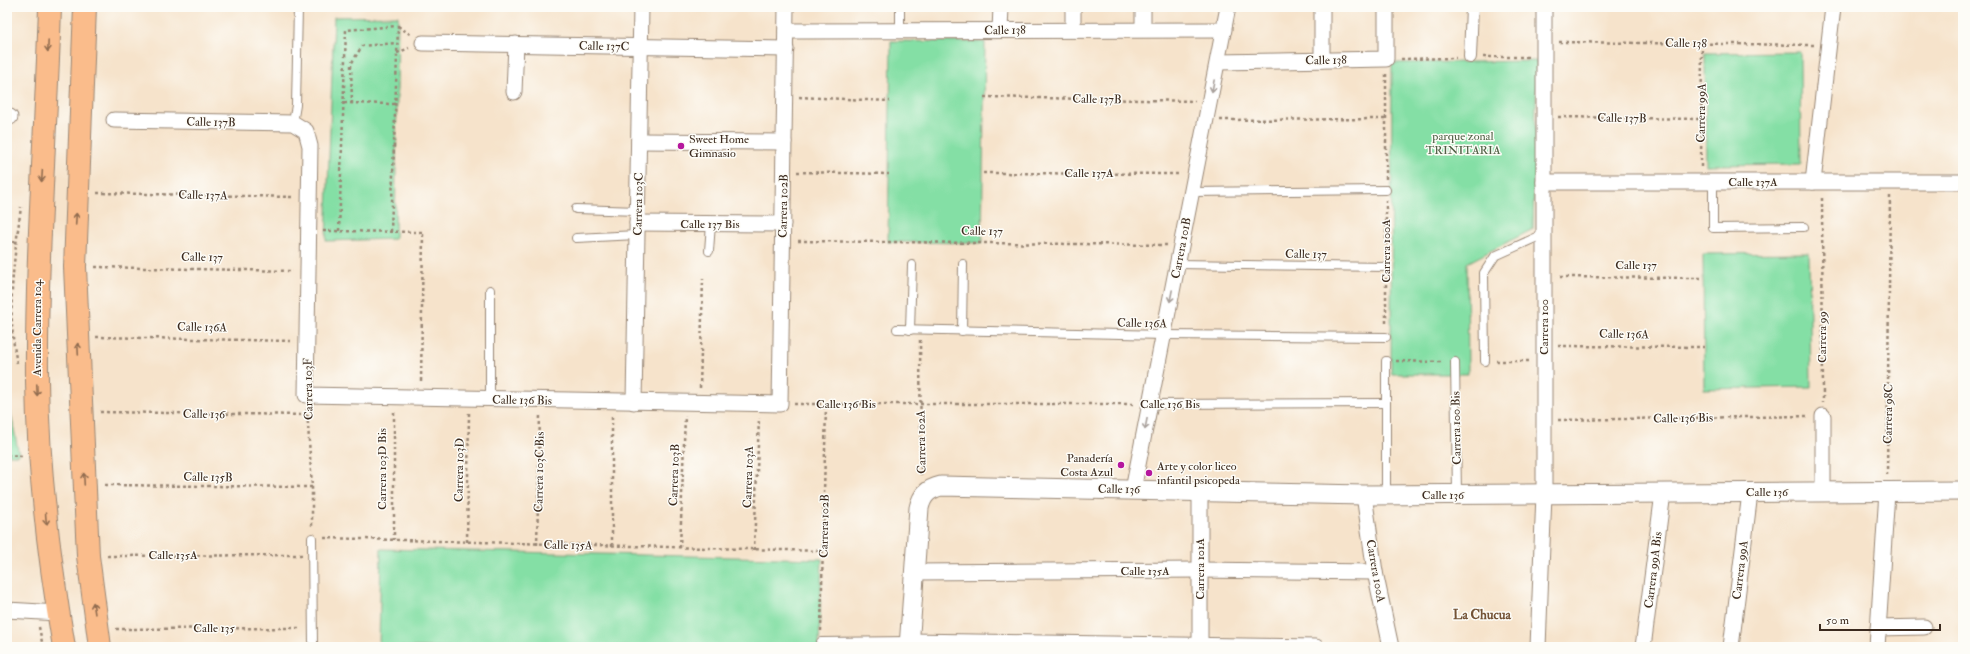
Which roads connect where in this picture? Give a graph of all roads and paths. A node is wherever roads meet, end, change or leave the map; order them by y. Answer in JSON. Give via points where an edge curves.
{"nodes":[{"id":1,"x":50,"y":7,"type":"edge"},
{"id":2,"x":85,"y":7,"type":"edge"},
{"id":3,"x":298,"y":7,"type":"edge"},
{"id":4,"x":641,"y":7,"type":"edge"},
{"id":5,"x":786,"y":7,"type":"edge"},
{"id":6,"x":900,"y":7,"type":"edge"},
{"id":7,"x":1001,"y":7,"type":"edge"},
{"id":8,"x":1073,"y":7,"type":"edge"},
{"id":9,"x":1143,"y":7,"type":"edge"},
{"id":10,"x":1228,"y":7,"type":"edge"},
{"id":11,"x":1322,"y":7,"type":"edge"},
{"id":12,"x":1386,"y":7,"type":"edge"},
{"id":13,"x":1472,"y":7,"type":"edge"},
{"id":14,"x":1544,"y":7,"type":"edge"},
{"id":15,"x":1833,"y":7,"type":"edge"},
{"id":16,"x":1073,"y":29,"type":"junction"},
{"id":17,"x":1143,"y":29,"type":"junction"},
{"id":18,"x":1000,"y":30,"type":"junction"},
{"id":19,"x":1224,"y":30,"type":"junction"},
{"id":20,"x":786,"y":31,"type":"junction"},
{"id":21,"x":900,"y":31,"type":"junction"},
{"id":22,"x":1544,"y":42,"type":"junction"},
{"id":23,"x":397,"y":43,"type":"junction"},
{"id":24,"x":423,"y":43,"type":"dead end"},
{"id":25,"x":516,"y":44,"type":"junction"},
{"id":26,"x":1702,"y":44,"type":"junction"},
{"id":27,"x":1828,"y":45,"type":"junction"},
{"id":28,"x":641,"y":46,"type":"junction"},
{"id":29,"x":786,"y":49,"type":"junction"},
{"id":30,"x":1470,"y":57,"type":"dead end"},
{"id":31,"x":1386,"y":59,"type":"junction"},
{"id":32,"x":1322,"y":60,"type":"junction"},
{"id":33,"x":1218,"y":62,"type":"junction"},
{"id":34,"x":514,"y":92,"type":"dead end"},
{"id":35,"x":785,"y":96,"type":"junction"},
{"id":36,"x":984,"y":98,"type":"dead end"},
{"id":37,"x":890,"y":100,"type":"dead end"},
{"id":38,"x":1210,"y":102,"type":"junction"},
{"id":39,"x":344,"y":103,"type":"junction"},
{"id":40,"x":352,"y":104,"type":"junction"},
{"id":41,"x":395,"y":104,"type":"junction"},
{"id":42,"x":1544,"y":116,"type":"junction"},
{"id":43,"x":1701,"y":119,"type":"junction"},
{"id":44,"x":114,"y":120,"type":"dead end"},
{"id":45,"x":1206,"y":120,"type":"junction"},
{"id":46,"x":1386,"y":120,"type":"junction"},
{"id":47,"x":293,"y":123,"type":"junction"},
{"id":48,"x":639,"y":141,"type":"junction"},
{"id":49,"x":784,"y":142,"type":"junction"},
{"id":50,"x":784,"y":172,"type":"junction"},
{"id":51,"x":983,"y":173,"type":"dead end"},
{"id":52,"x":889,"y":174,"type":"dead end"},
{"id":53,"x":1196,"y":174,"type":"junction"},
{"id":54,"x":1544,"y":182,"type":"junction"},
{"id":55,"x":1707,"y":182,"type":"junction"},
{"id":56,"x":1818,"y":182,"type":"junction"},
{"id":57,"x":1891,"y":182,"type":"junction"},
{"id":58,"x":1963,"y":182,"type":"edge"},
{"id":59,"x":97,"y":185,"type":"dead end"},
{"id":60,"x":1386,"y":190,"type":"junction"},
{"id":61,"x":1192,"y":192,"type":"junction"},
{"id":62,"x":97,"y":193,"type":"junction"},
{"id":63,"x":309,"y":197,"type":"junction"},
{"id":64,"x":97,"y":200,"type":"dead end"},
{"id":65,"x":576,"y":209,"type":"dead end"},
{"id":66,"x":637,"y":223,"type":"junction"},
{"id":67,"x":711,"y":224,"type":"junction"},
{"id":68,"x":783,"y":224,"type":"junction"},
{"id":69,"x":1804,"y":227,"type":"dead end"},
{"id":70,"x":309,"y":230,"type":"junction"},
{"id":71,"x":339,"y":231,"type":"junction"},
{"id":72,"x":391,"y":232,"type":"junction"},
{"id":73,"x":1544,"y":234,"type":"junction"},
{"id":74,"x":576,"y":238,"type":"dead end"},
{"id":75,"x":782,"y":241,"type":"junction"},
{"id":76,"x":16,"y":242,"type":"dead end"},
{"id":77,"x":7,"y":243,"type":"edge"},
{"id":78,"x":1181,"y":245,"type":"junction"},
{"id":79,"x":709,"y":251,"type":"dead end"},
{"id":80,"x":95,"y":260,"type":"dead end"},
{"id":81,"x":963,"y":264,"type":"dead end"},
{"id":82,"x":1178,"y":264,"type":"junction"},
{"id":83,"x":912,"y":265,"type":"dead end"},
{"id":84,"x":95,"y":267,"type":"junction"},
{"id":85,"x":1386,"y":267,"type":"junction"},
{"id":86,"x":308,"y":271,"type":"junction"},
{"id":87,"x":95,"y":272,"type":"dead end"},
{"id":88,"x":1544,"y":277,"type":"junction"},
{"id":89,"x":1703,"y":278,"type":"dead end"},
{"id":90,"x":703,"y":279,"type":"dead end"},
{"id":91,"x":490,"y":290,"type":"dead end"},
{"id":92,"x":897,"y":329,"type":"dead end"},
{"id":93,"x":96,"y":330,"type":"dead end"},
{"id":94,"x":910,"y":330,"type":"junction"},
{"id":95,"x":920,"y":330,"type":"junction"},
{"id":96,"x":962,"y":331,"type":"junction"},
{"id":97,"x":1164,"y":336,"type":"junction"},
{"id":98,"x":1386,"y":336,"type":"joint"},
{"id":99,"x":96,"y":337,"type":"junction"},
{"id":100,"x":307,"y":341,"type":"junction"},
{"id":101,"x":96,"y":342,"type":"dead end"},
{"id":102,"x":1544,"y":346,"type":"junction"},
{"id":103,"x":1704,"y":347,"type":"dead end"},
{"id":104,"x":1386,"y":361,"type":"dead end"},
{"id":105,"x":1485,"y":361,"type":"dead end"},
{"id":106,"x":1455,"y":362,"type":"dead end"},
{"id":107,"x":306,"y":395,"type":"junction"},
{"id":108,"x":394,"y":397,"type":"junction"},
{"id":109,"x":420,"y":398,"type":"junction"},
{"id":110,"x":470,"y":399,"type":"junction"},
{"id":111,"x":490,"y":399,"type":"junction"},
{"id":112,"x":541,"y":400,"type":"junction"},
{"id":113,"x":612,"y":401,"type":"junction"},
{"id":114,"x":634,"y":402,"type":"junction"},
{"id":115,"x":692,"y":403,"type":"junction"},
{"id":116,"x":1386,"y":403,"type":"junction"},
{"id":117,"x":100,"y":404,"type":"dead end"},
{"id":118,"x":760,"y":404,"type":"junction"},
{"id":119,"x":780,"y":404,"type":"junction"},
{"id":120,"x":826,"y":404,"type":"junction"},
{"id":121,"x":921,"y":404,"type":"junction"},
{"id":122,"x":1150,"y":404,"type":"junction"},
{"id":123,"x":100,"y":412,"type":"junction"},
{"id":124,"x":308,"y":416,"type":"junction"},
{"id":125,"x":1823,"y":416,"type":"junction"},
{"id":126,"x":101,"y":419,"type":"dead end"},
{"id":127,"x":1544,"y":420,"type":"junction"},
{"id":128,"x":104,"y":478,"type":"dead end"},
{"id":129,"x":105,"y":485,"type":"junction"},
{"id":130,"x":312,"y":487,"type":"junction"},
{"id":131,"x":1133,"y":490,"type":"junction"},
{"id":132,"x":1200,"y":491,"type":"junction"},
{"id":133,"x":1963,"y":491,"type":"edge"},
{"id":134,"x":926,"y":492,"type":"junction"},
{"id":135,"x":1823,"y":492,"type":"junction"},
{"id":136,"x":1886,"y":492,"type":"junction"},
{"id":137,"x":105,"y":493,"type":"dead end"},
{"id":138,"x":1663,"y":493,"type":"junction"},
{"id":139,"x":1750,"y":493,"type":"junction"},
{"id":140,"x":1457,"y":494,"type":"junction"},
{"id":141,"x":1544,"y":494,"type":"junction"},
{"id":142,"x":1364,"y":495,"type":"junction"},
{"id":143,"x":1386,"y":495,"type":"junction"},
{"id":144,"x":312,"y":538,"type":"junction"},
{"id":145,"x":394,"y":540,"type":"junction"},
{"id":146,"x":467,"y":542,"type":"junction"},
{"id":147,"x":537,"y":545,"type":"junction"},
{"id":148,"x":612,"y":546,"type":"junction"},
{"id":149,"x":108,"y":548,"type":"dead end"},
{"id":150,"x":680,"y":548,"type":"junction"},
{"id":151,"x":754,"y":550,"type":"junction"},
{"id":152,"x":823,"y":551,"type":"junction"},
{"id":153,"x":312,"y":555,"type":"junction"},
{"id":154,"x":98,"y":556,"type":"junction"},
{"id":155,"x":109,"y":563,"type":"dead end"},
{"id":156,"x":1200,"y":570,"type":"junction"},
{"id":157,"x":914,"y":572,"type":"junction"},
{"id":158,"x":1376,"y":572,"type":"junction"},
{"id":159,"x":7,"y":610,"type":"edge"},
{"id":160,"x":58,"y":613,"type":"junction"},
{"id":161,"x":114,"y":622,"type":"dead end"},
{"id":162,"x":1924,"y":627,"type":"dead end"},
{"id":163,"x":313,"y":628,"type":"junction"},
{"id":164,"x":1878,"y":628,"type":"junction"},
{"id":165,"x":116,"y":629,"type":"junction"},
{"id":166,"x":108,"y":641,"type":"edge"},
{"id":167,"x":821,"y":642,"type":"joint"},
{"id":168,"x":910,"y":644,"type":"edge"},
{"id":169,"x":1128,"y":646,"type":"edge"},
{"id":170,"x":1200,"y":646,"type":"edge"},
{"id":171,"x":64,"y":647,"type":"edge"},
{"id":172,"x":313,"y":647,"type":"edge"},
{"id":173,"x":1316,"y":647,"type":"edge"},
{"id":174,"x":1391,"y":647,"type":"edge"},
{"id":175,"x":1538,"y":647,"type":"edge"},
{"id":176,"x":1643,"y":647,"type":"edge"},
{"id":177,"x":1730,"y":647,"type":"edge"},
{"id":178,"x":1877,"y":647,"type":"edge"}],
"edges":[{"from":1,"to":160,"type":"main road","name":"Avenida Carrera 104","one_way":true,"via":[[38,241],[37,382],[40,457],[48,545]]},
{"from":154,"to":2,"type":"main road","one_way":true,"via":[[75,267]]},
{"from":3,"to":47,"type":"lane","via":[[296,105]]},
{"from":4,"to":28,"type":"street","name":"Carrera 103C"},
{"from":5,"to":20,"type":"street","name":"Carrera 102B"},
{"from":6,"to":21,"type":"lane"},
{"from":7,"to":18,"type":"street"},
{"from":8,"to":16,"type":"street"},
{"from":9,"to":17,"type":"street"},
{"from":10,"to":19,"type":"street","name":"Carrera 101B"},
{"from":11,"to":32,"type":"street"},
{"from":12,"to":31,"type":"street"},
{"from":13,"to":30,"type":"street"},
{"from":14,"to":22,"type":"street","name":"Carrera 100"},
{"from":15,"to":27,"type":"street"},
{"from":16,"to":17,"type":"street","name":"Calle 138"},
{"from":16,"to":18,"type":"street","name":"Calle 138"},
{"from":17,"to":19,"type":"street","name":"Calle 138"},
{"from":18,"to":21,"type":"street","name":"Calle 138"},
{"from":19,"to":33,"type":"street","name":"Carrera 101B"},
{"from":20,"to":21,"type":"street","name":"Calle 138"},
{"from":20,"to":29,"type":"street","name":"Carrera 102B"},
{"from":22,"to":26,"type":"path","name":"Calle 138"},
{"from":22,"to":42,"type":"street","name":"Carrera 100"},
{"from":23,"to":39,"type":"path","via":[[398,26],[346,30]]},
{"from":23,"to":40,"type":"path","via":[[362,46],[351,64]]},
{"from":23,"to":41,"type":"path"},
{"from":24,"to":25,"type":"street","name":"Calle 137C"},
{"from":25,"to":28,"type":"street","name":"Calle 137C"},
{"from":25,"to":34,"type":"street"},
{"from":26,"to":27,"type":"path","name":"Calle 138"},
{"from":26,"to":43,"type":"path","name":"Carrera 99A"},
{"from":27,"to":56,"type":"street"},
{"from":28,"to":29,"type":"street","name":"Calle 137C"},
{"from":28,"to":48,"type":"street","name":"Carrera 103C"},
{"from":29,"to":35,"type":"street","name":"Carrera 102B"},
{"from":31,"to":32,"type":"street","name":"Calle 138"},
{"from":31,"to":46,"type":"path","name":"Carrera 100A"},
{"from":32,"to":33,"type":"street","name":"Calle 138"},
{"from":33,"to":38,"type":"street","name":"Carrera 101B","one_way":true},
{"from":35,"to":37,"type":"path"},
{"from":35,"to":49,"type":"street","name":"Carrera 102B"},
{"from":36,"to":38,"type":"path","name":"Calle 137B"},
{"from":38,"to":45,"type":"street","name":"Carrera 101B"},
{"from":39,"to":40,"type":"path"},
{"from":39,"to":71,"type":"path"},
{"from":40,"to":41,"type":"path"},
{"from":41,"to":72,"type":"path"},
{"from":42,"to":43,"type":"path","name":"Calle 137B"},
{"from":42,"to":54,"type":"street","name":"Carrera 100"},
{"from":43,"to":55,"type":"path","name":"Carrera 99A"},
{"from":44,"to":47,"type":"street","name":"Calle 137B"},
{"from":45,"to":46,"type":"path"},
{"from":45,"to":53,"type":"street","name":"Carrera 101B"},
{"from":46,"to":60,"type":"path","name":"Carrera 100A"},
{"from":47,"to":63,"type":"street","name":"Carrera 103F","via":[[306,131],[310,146]]},
{"from":48,"to":49,"type":"street"},
{"from":48,"to":66,"type":"street","name":"Carrera 103C"},
{"from":49,"to":50,"type":"street","name":"Carrera 102B"},
{"from":50,"to":52,"type":"path"},
{"from":50,"to":68,"type":"street","name":"Carrera 102B"},
{"from":51,"to":53,"type":"path","name":"Calle 137A"},
{"from":53,"to":61,"type":"street","name":"Carrera 101B"},
{"from":54,"to":55,"type":"street","name":"Calle 137A"},
{"from":54,"to":73,"type":"street","name":"Carrera 100"},
{"from":55,"to":56,"type":"street","name":"Calle 137A"},
{"from":55,"to":69,"type":"lane","via":[[1713,228]]},
{"from":56,"to":57,"type":"street","name":"Calle 137A"},
{"from":56,"to":125,"type":"path","name":"Carrera 99"},
{"from":57,"to":58,"type":"street","name":"Calle 137A"},
{"from":57,"to":136,"type":"path","name":"Carrera 98C"},
{"from":59,"to":62,"type":"path"},
{"from":60,"to":61,"type":"lane"},
{"from":60,"to":85,"type":"path","name":"Carrera 100A"},
{"from":61,"to":78,"type":"street","name":"Carrera 101B"},
{"from":62,"to":63,"type":"path","name":"Calle 137A"},
{"from":62,"to":64,"type":"path"},
{"from":63,"to":70,"type":"street","name":"Carrera 103F"},
{"from":65,"to":66,"type":"lane"},
{"from":66,"to":67,"type":"street","name":"Calle 137 Bis"},
{"from":66,"to":74,"type":"lane"},
{"from":66,"to":114,"type":"street","name":"Carrera 103C"},
{"from":67,"to":68,"type":"street","name":"Calle 137 Bis"},
{"from":67,"to":79,"type":"lane"},
{"from":68,"to":75,"type":"street","name":"Carrera 102B"},
{"from":70,"to":71,"type":"path"},
{"from":70,"to":86,"type":"street","name":"Carrera 103F"},
{"from":71,"to":72,"type":"path"},
{"from":72,"to":109,"type":"path","via":[[423,232]]},
{"from":73,"to":88,"type":"street","name":"Carrera 100"},
{"from":73,"to":105,"type":"lane","via":[[1495,256],[1484,273]]},
{"from":75,"to":78,"type":"path","name":"Calle 137"},
{"from":75,"to":119,"type":"street","name":"Carrera 102B"},
{"from":76,"to":77,"type":"path"},
{"from":78,"to":82,"type":"street","name":"Carrera 101B"},
{"from":80,"to":84,"type":"path"},
{"from":81,"to":96,"type":"lane"},
{"from":82,"to":85,"type":"lane","name":"Calle 137"},
{"from":82,"to":97,"type":"street","name":"Carrera 101B","one_way":true},
{"from":83,"to":94,"type":"lane"},
{"from":84,"to":86,"type":"path","name":"Calle 137"},
{"from":84,"to":87,"type":"path"},
{"from":85,"to":98,"type":"path","name":"Carrera 100A"},
{"from":86,"to":100,"type":"street","name":"Carrera 103F"},
{"from":88,"to":89,"type":"path","name":"Calle 137"},
{"from":88,"to":102,"type":"street","name":"Carrera 100"},
{"from":90,"to":115,"type":"path","name":"Carrera 103B"},
{"from":91,"to":111,"type":"lane"},
{"from":92,"to":94,"type":"lane","name":"Calle 136A"},
{"from":93,"to":99,"type":"path"},
{"from":94,"to":95,"type":"lane","name":"Calle 136A"},
{"from":95,"to":96,"type":"lane","name":"Calle 136A"},
{"from":95,"to":121,"type":"path","name":"Carrera 102A"},
{"from":96,"to":97,"type":"lane","name":"Calle 136A"},
{"from":97,"to":98,"type":"lane","name":"Calle 136A"},
{"from":97,"to":122,"type":"street","name":"Carrera 101B"},
{"from":99,"to":100,"type":"path","name":"Calle 136A"},
{"from":99,"to":101,"type":"path"},
{"from":100,"to":107,"type":"street","name":"Carrera 103F"},
{"from":102,"to":103,"type":"path","name":"Calle 136A"},
{"from":102,"to":127,"type":"street","name":"Carrera 100"},
{"from":104,"to":116,"type":"lane"},
{"from":106,"to":140,"type":"lane","name":"Carrera 100 Bis"},
{"from":107,"to":108,"type":"street","name":"Calle 136 Bis"},
{"from":107,"to":124,"type":"path","name":"Carrera 103F"},
{"from":108,"to":109,"type":"street","name":"Calle 136 Bis"},
{"from":108,"to":145,"type":"path","name":"Carrera 103D Bis"},
{"from":109,"to":110,"type":"street","name":"Calle 136 Bis"},
{"from":110,"to":111,"type":"street","name":"Calle 136 Bis"},
{"from":110,"to":146,"type":"path","name":"Carrera 103D"},
{"from":111,"to":112,"type":"street","name":"Calle 136 Bis"},
{"from":112,"to":113,"type":"street","name":"Calle 136 Bis"},
{"from":112,"to":147,"type":"path","name":"Carrera 103C Bis"},
{"from":113,"to":114,"type":"street","name":"Calle 136 Bis"},
{"from":113,"to":148,"type":"path"},
{"from":114,"to":115,"type":"street","name":"Calle 136 Bis"},
{"from":115,"to":118,"type":"street","name":"Calle 136 Bis"},
{"from":115,"to":150,"type":"path","name":"Carrera 103B"},
{"from":116,"to":122,"type":"lane","name":"Calle 136 Bis"},
{"from":116,"to":143,"type":"lane"},
{"from":117,"to":123,"type":"path"},
{"from":118,"to":119,"type":"street","name":"Calle 136 Bis"},
{"from":118,"to":151,"type":"path","name":"Carrera 103A"},
{"from":119,"to":120,"type":"path","name":"Calle 136 Bis"},
{"from":120,"to":121,"type":"path","name":"Calle 136 Bis"},
{"from":120,"to":152,"type":"path","name":"Carrera 102B"},
{"from":121,"to":122,"type":"path","name":"Calle 136 Bis"},
{"from":121,"to":134,"type":"path","name":"Carrera 102A","via":[[920,473]]},
{"from":122,"to":131,"type":"street","name":"Carrera 101B","one_way":true},
{"from":123,"to":124,"type":"path","name":"Calle 136"},
{"from":123,"to":126,"type":"path"},
{"from":124,"to":130,"type":"path","name":"Carrera 103F"},
{"from":125,"to":127,"type":"path","name":"Calle 136 Bis"},
{"from":125,"to":135,"type":"street"},
{"from":127,"to":141,"type":"street","name":"Carrera 100"},
{"from":128,"to":129,"type":"path"},
{"from":129,"to":130,"type":"path","name":"Calle 135B"},
{"from":129,"to":137,"type":"path"},
{"from":130,"to":144,"type":"path","name":"Carrera 103F"},
{"from":131,"to":132,"type":"street","name":"Calle 136"},
{"from":131,"to":134,"type":"street","name":"Calle 136","via":[[941,486]]},
{"from":132,"to":142,"type":"street","name":"Calle 136"},
{"from":132,"to":156,"type":"street","name":"Carrera 101A"},
{"from":133,"to":136,"type":"street","name":"Calle 136"},
{"from":134,"to":157,"type":"street","via":[[919,508]]},
{"from":135,"to":136,"type":"street","name":"Calle 136"},
{"from":135,"to":139,"type":"street","name":"Calle 136"},
{"from":136,"to":164,"type":"street"},
{"from":138,"to":139,"type":"street","name":"Calle 136"},
{"from":138,"to":141,"type":"street","name":"Calle 136"},
{"from":138,"to":176,"type":"street","name":"Carrera 99A Bis"},
{"from":139,"to":177,"type":"street","name":"Carrera 99A"},
{"from":140,"to":141,"type":"street","name":"Calle 136"},
{"from":140,"to":143,"type":"street","name":"Calle 136"},
{"from":141,"to":175,"type":"street","name":"Carrera 100"},
{"from":142,"to":143,"type":"street","name":"Calle 136"},
{"from":142,"to":158,"type":"street","name":"Carrera 100A"},
{"from":144,"to":145,"type":"path","name":"Calle 135A"},
{"from":144,"to":153,"type":"lane"},
{"from":145,"to":146,"type":"path","name":"Calle 135A"},
{"from":146,"to":147,"type":"path","name":"Calle 135A"},
{"from":147,"to":148,"type":"path","name":"Calle 135A"},
{"from":148,"to":150,"type":"path","name":"Calle 135A"},
{"from":149,"to":154,"type":"path"},
{"from":150,"to":151,"type":"path","name":"Calle 135A"},
{"from":151,"to":152,"type":"path","name":"Calle 135A"},
{"from":152,"to":167,"type":"path","name":"Carrera 102B"},
{"from":153,"to":154,"type":"path","name":"Calle 135A"},
{"from":153,"to":163,"type":"lane"},
{"from":154,"to":155,"type":"path"},
{"from":166,"to":154,"type":"main road","one_way":true},
{"from":156,"to":157,"type":"street","name":"Calle 135A"},
{"from":156,"to":158,"type":"street","name":"Calle 135A"},
{"from":156,"to":170,"type":"street","name":"Carrera 101A"},
{"from":157,"to":168,"type":"street"},
{"from":158,"to":174,"type":"street","name":"Carrera 100A"},
{"from":159,"to":160,"type":"street"},
{"from":160,"to":171,"type":"main road","name":"Avenida Carrera 104"},
{"from":161,"to":165,"type":"path"},
{"from":162,"to":164,"type":"street"},
{"from":163,"to":165,"type":"path","name":"Calle 135"},
{"from":163,"to":172,"type":"lane"},
{"from":164,"to":178,"type":"street"},
{"from":165,"to":166,"type":"path"},
{"from":167,"to":168,"type":"lane"},
{"from":168,"to":169,"type":"street"},
{"from":169,"to":170,"type":"street"},
{"from":170,"to":173,"type":"street"}]}
